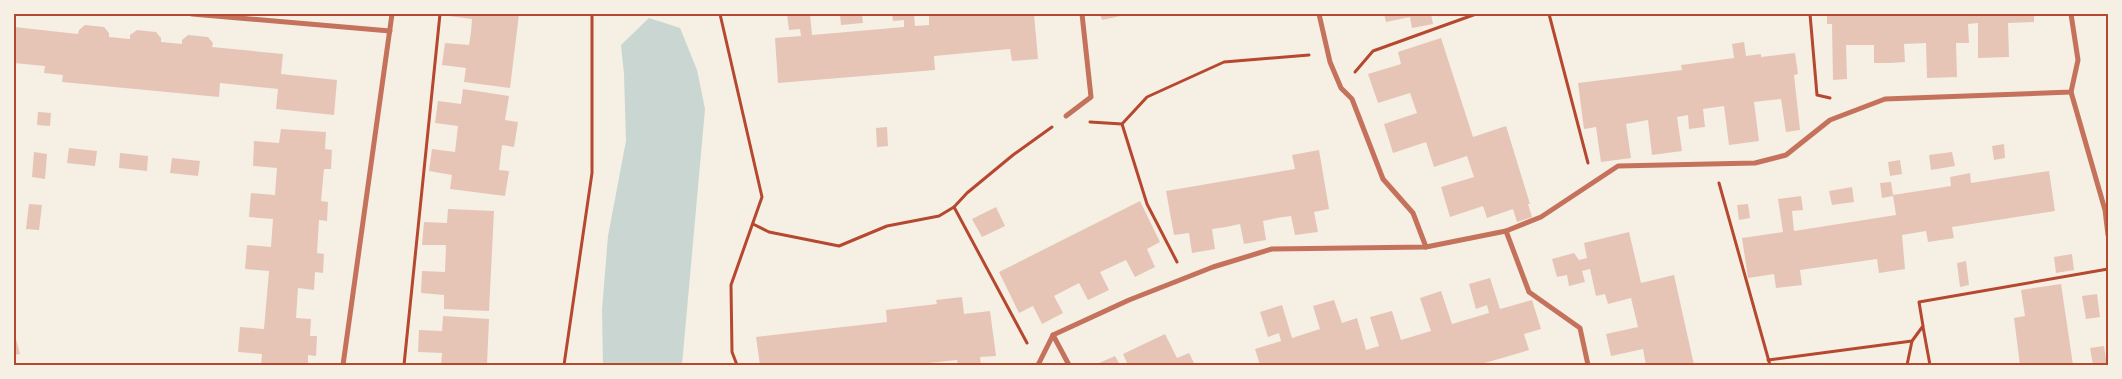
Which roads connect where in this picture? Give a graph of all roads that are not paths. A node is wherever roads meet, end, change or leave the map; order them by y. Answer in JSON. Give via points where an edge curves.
{"nodes":[{"id":1,"x":192,"y":14,"type":"edge"},
{"id":2,"x":392,"y":14,"type":"edge"},
{"id":3,"x":1082,"y":14,"type":"edge"},
{"id":4,"x":1319,"y":14,"type":"edge"},
{"id":5,"x":2071,"y":14,"type":"edge"},
{"id":6,"x":390,"y":31,"type":"junction"},
{"id":7,"x":2071,"y":92,"type":"junction"},
{"id":8,"x":1064,"y":118,"type":"road end"},
{"id":9,"x":1506,"y":231,"type":"junction"},
{"id":10,"x":2108,"y":235,"type":"edge"},
{"id":11,"x":1426,"y":247,"type":"junction"},
{"id":12,"x":1054,"y":335,"type":"junction"},
{"id":13,"x":343,"y":365,"type":"edge"},
{"id":14,"x":1038,"y":365,"type":"edge"},
{"id":15,"x":1069,"y":365,"type":"edge"},
{"id":16,"x":1588,"y":365,"type":"edge"}],
"edges":[{"from":1,"to":6,"type":"street"},
{"from":2,"to":6,"type":"street"},
{"from":3,"to":8,"type":"street","via":[[1091,97]]},
{"from":4,"to":11,"type":"street","via":[[1328,54],[1341,88],[1352,98],[1382,179],[1413,213]]},
{"from":5,"to":7,"type":"street","via":[[2078,60]]},
{"from":6,"to":13,"type":"street"},
{"from":7,"to":9,"type":"street","via":[[1885,99],[1830,120],[1786,155],[1755,163],[1618,166],[1540,217]]},
{"from":7,"to":10,"type":"street","via":[[2105,210]]},
{"from":9,"to":11,"type":"street"},
{"from":9,"to":16,"type":"street","via":[[1529,292],[1580,328]]},
{"from":11,"to":12,"type":"street","via":[[1272,249],[1129,300]]},
{"from":12,"to":14,"type":"street"},
{"from":12,"to":15,"type":"street"}]}
